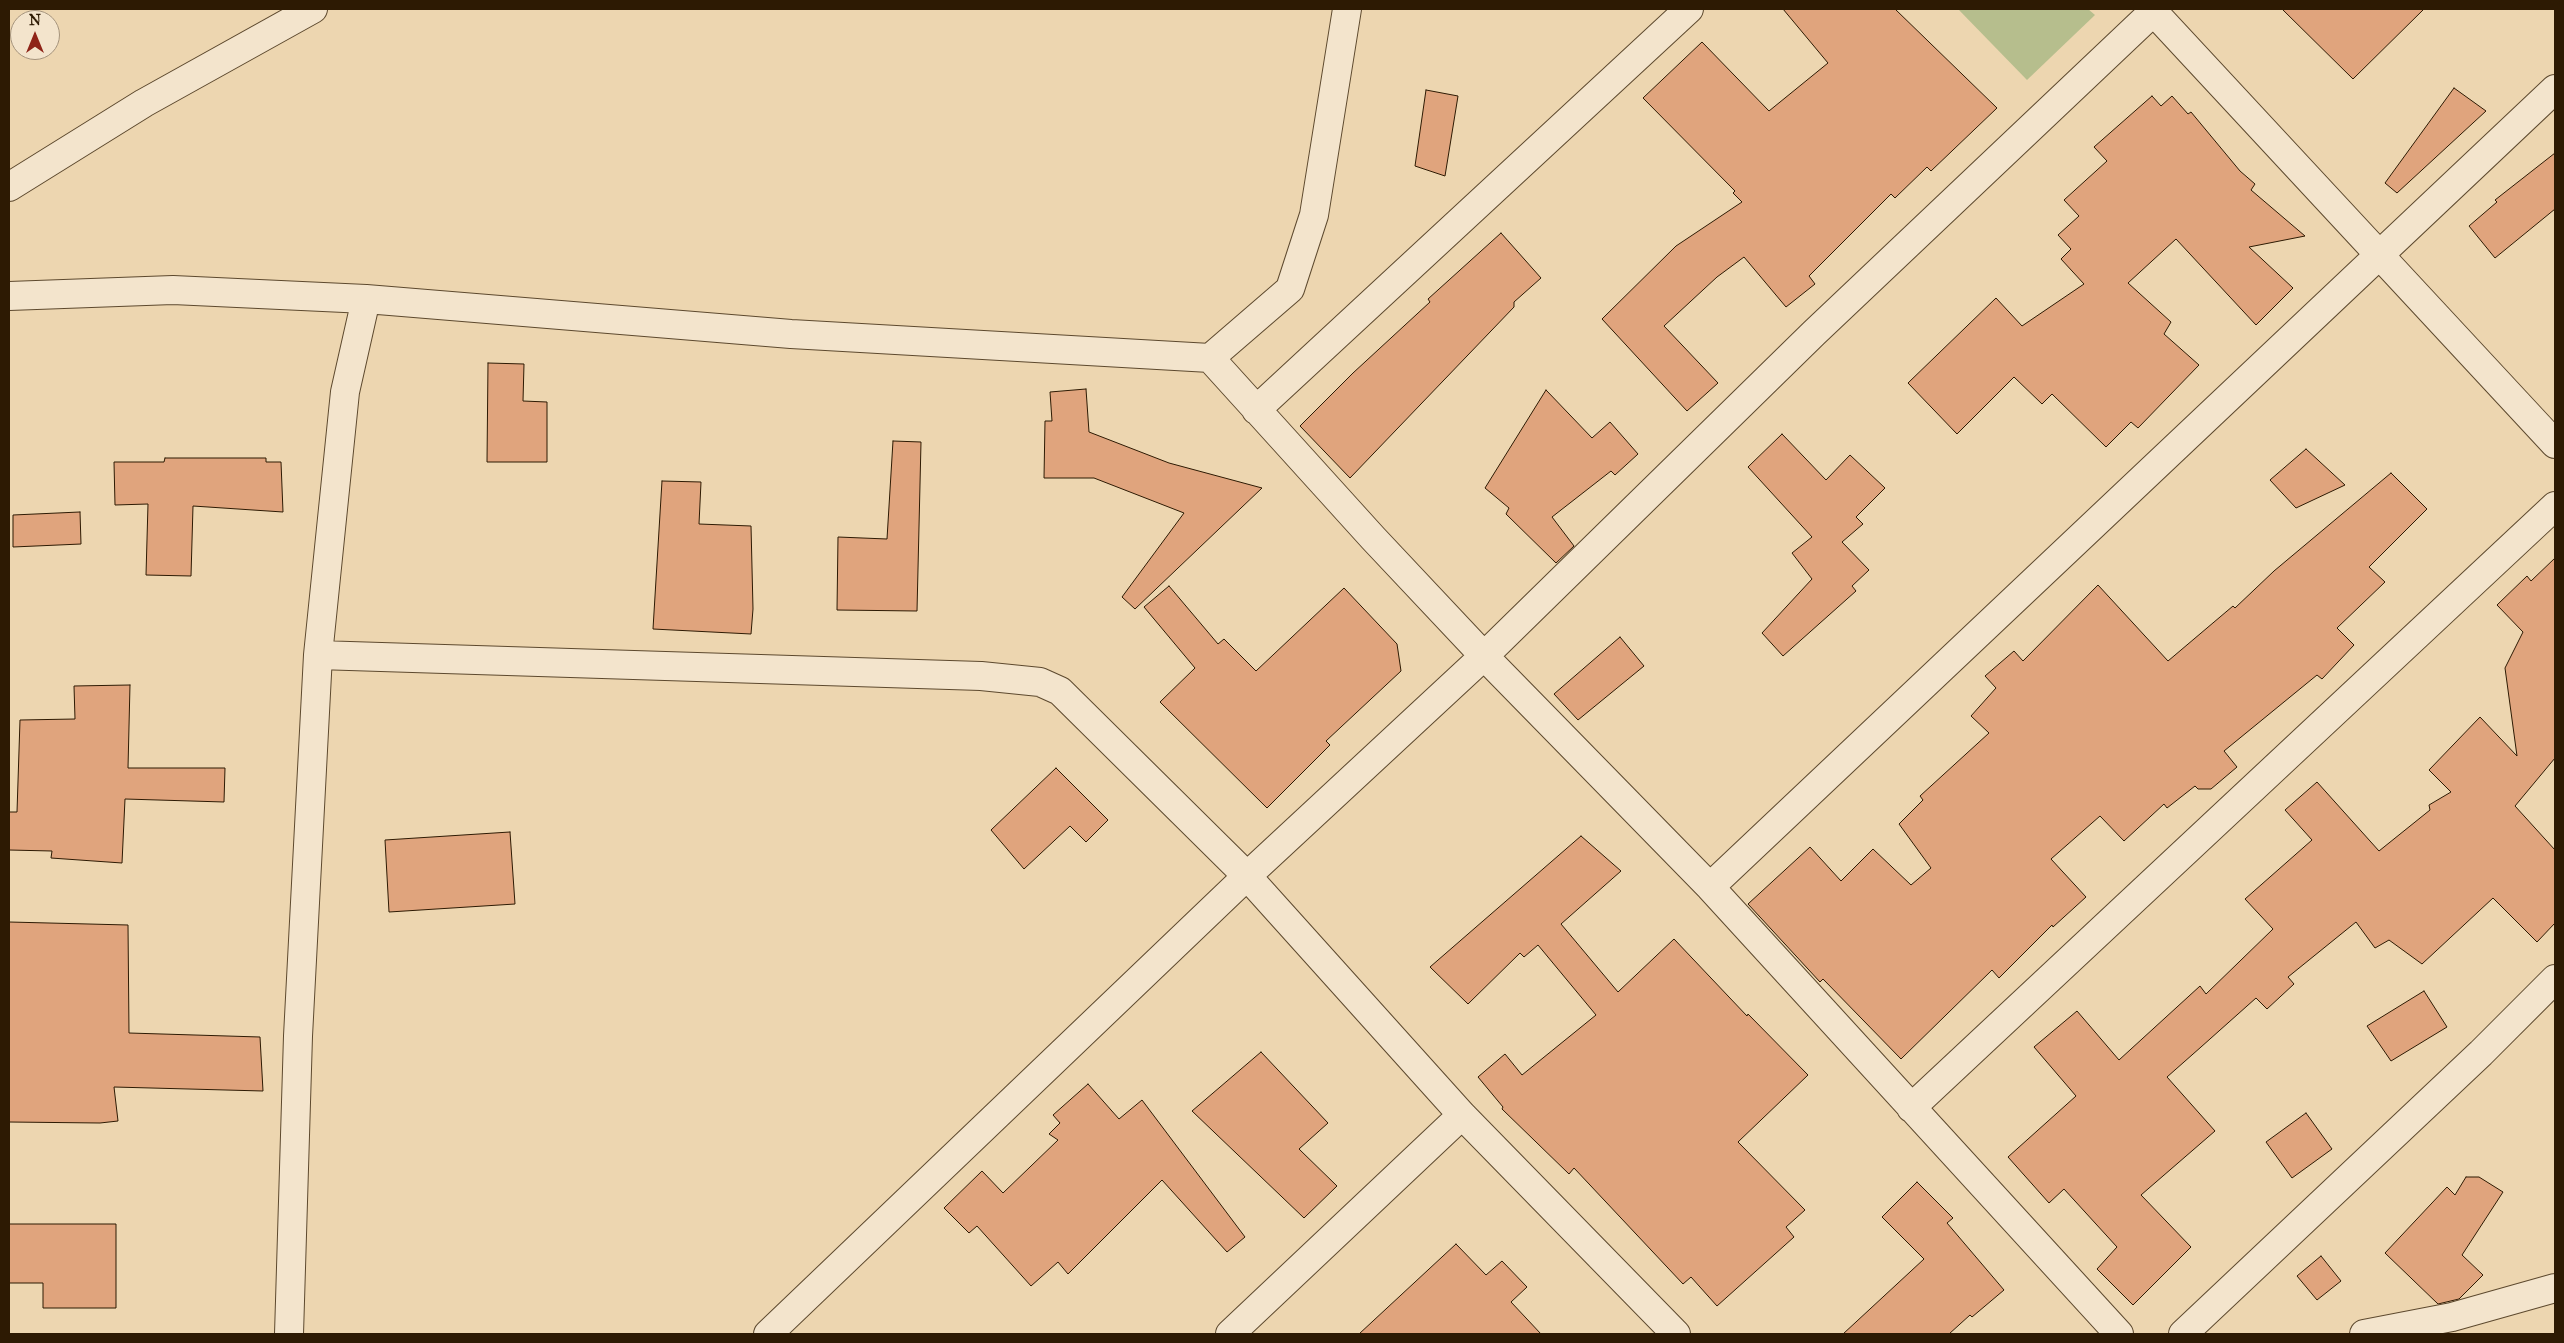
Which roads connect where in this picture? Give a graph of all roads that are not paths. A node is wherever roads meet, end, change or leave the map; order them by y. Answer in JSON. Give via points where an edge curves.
{"nodes":[{"id":1,"x":313,"y":9,"type":"edge"},
{"id":2,"x":1347,"y":9,"type":"edge"},
{"id":3,"x":1689,"y":9,"type":"edge"},
{"id":4,"x":2152,"y":10,"type":"edge"},
{"id":5,"x":2555,"y":89,"type":"edge"},
{"id":6,"x":9,"y":187,"type":"edge"},
{"id":7,"x":2379,"y":254,"type":"junction"},
{"id":8,"x":9,"y":296,"type":"edge"},
{"id":9,"x":366,"y":299,"type":"junction"},
{"id":10,"x":1210,"y":358,"type":"junction"},
{"id":11,"x":1256,"y":410,"type":"junction"},
{"id":12,"x":2555,"y":444,"type":"edge"},
{"id":13,"x":2555,"y":506,"type":"edge"},
{"id":14,"x":318,"y":655,"type":"junction"},
{"id":15,"x":1484,"y":656,"type":"junction"},
{"id":16,"x":1247,"y":876,"type":"junction"},
{"id":17,"x":1710,"y":887,"type":"junction"},
{"id":18,"x":2555,"y":979,"type":"edge"},
{"id":19,"x":1910,"y":1108,"type":"junction"},
{"id":20,"x":1462,"y":1115,"type":"junction"},
{"id":21,"x":2555,"y":1288,"type":"edge"},
{"id":22,"x":289,"y":1334,"type":"edge"},
{"id":23,"x":768,"y":1334,"type":"edge"},
{"id":24,"x":1230,"y":1334,"type":"edge"},
{"id":25,"x":1675,"y":1334,"type":"edge"},
{"id":26,"x":2119,"y":1334,"type":"edge"},
{"id":27,"x":2183,"y":1334,"type":"edge"},
{"id":28,"x":2364,"y":1334,"type":"edge"}],
"edges":[{"from":1,"to":6,"type":"street","via":[[144,103]]},
{"from":2,"to":10,"type":"street","via":[[1314,214],[1290,289]]},
{"from":3,"to":11,"type":"street"},
{"from":4,"to":7,"type":"street"},
{"from":4,"to":15,"type":"street","via":[[1814,332]]},
{"from":5,"to":7,"type":"street"},
{"from":7,"to":12,"type":"street"},
{"from":7,"to":17,"type":"street"},
{"from":8,"to":9,"type":"street","via":[[172,290]]},
{"from":9,"to":10,"type":"street","via":[[791,334]]},
{"from":9,"to":14,"type":"street","via":[[345,392]]},
{"from":10,"to":11,"type":"street"},
{"from":11,"to":15,"type":"street"},
{"from":13,"to":19,"type":"street"},
{"from":14,"to":16,"type":"street","via":[[972,675],[1040,682],[1060,691]]},
{"from":14,"to":22,"type":"street","via":[[298,1036]]},
{"from":15,"to":16,"type":"street"},
{"from":15,"to":17,"type":"street"},
{"from":16,"to":20,"type":"street"},
{"from":16,"to":23,"type":"street"},
{"from":17,"to":19,"type":"street"},
{"from":18,"to":27,"type":"street","via":[[2481,1054]]},
{"from":19,"to":26,"type":"street"},
{"from":20,"to":24,"type":"street"},
{"from":20,"to":25,"type":"street"},
{"from":21,"to":28,"type":"street","via":[[2452,1317]]}]}
